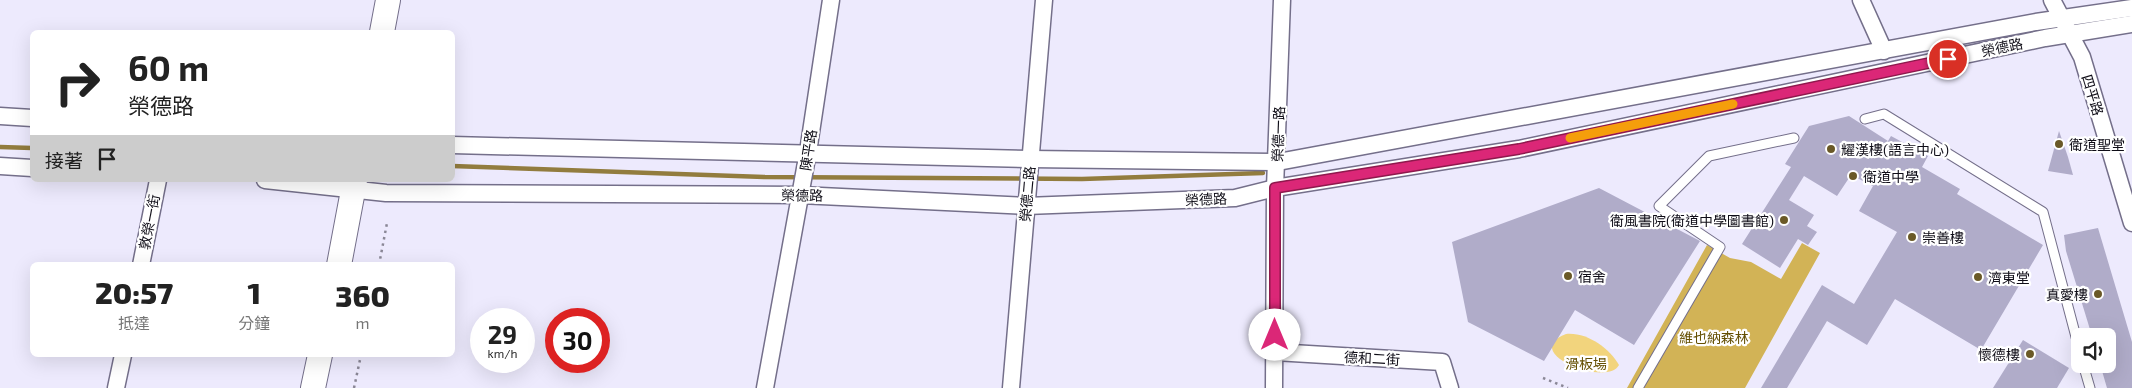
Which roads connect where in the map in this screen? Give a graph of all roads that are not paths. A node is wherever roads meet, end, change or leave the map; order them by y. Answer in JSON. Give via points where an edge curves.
{"nodes":[{"id":1,"x":374,"y":0,"type":"edge"},
{"id":2,"x":388,"y":0,"type":"edge"},
{"id":3,"x":831,"y":0,"type":"edge"},
{"id":4,"x":1044,"y":0,"type":"edge"},
{"id":5,"x":1282,"y":0,"type":"edge"},
{"id":6,"x":1861,"y":0,"type":"edge"},
{"id":7,"x":2052,"y":0,"type":"edge"},
{"id":8,"x":2132,"y":8,"type":"edge"},
{"id":9,"x":2062,"y":19,"type":"junction"},
{"id":10,"x":2132,"y":24,"type":"edge"},
{"id":11,"x":369,"y":30,"type":"edge"},
{"id":12,"x":382,"y":30,"type":"edge"},
{"id":13,"x":2070,"y":34,"type":"junction"},
{"id":14,"x":1884,"y":51,"type":"junction"},
{"id":15,"x":0,"y":116,"type":"edge"},
{"id":16,"x":30,"y":118,"type":"edge"},
{"id":17,"x":1865,"y":119,"type":"dead end"},
{"id":18,"x":1794,"y":138,"type":"dead end"},
{"id":19,"x":455,"y":145,"type":"edge"},
{"id":20,"x":808,"y":152,"type":"junction"},
{"id":21,"x":1030,"y":159,"type":"junction"},
{"id":22,"x":1278,"y":162,"type":"junction"},
{"id":23,"x":0,"y":166,"type":"edge"},
{"id":24,"x":30,"y":168,"type":"edge"},
{"id":25,"x":158,"y":182,"type":"edge"},
{"id":26,"x":306,"y":182,"type":"edge"},
{"id":27,"x":347,"y":184,"type":"edge"},
{"id":28,"x":1275,"y":188,"type":"junction"},
{"id":29,"x":800,"y":195,"type":"junction"},
{"id":30,"x":1026,"y":206,"type":"junction"},
{"id":31,"x":2132,"y":223,"type":"edge"},
{"id":32,"x":142,"y":262,"type":"edge"},
{"id":33,"x":326,"y":262,"type":"edge"},
{"id":34,"x":338,"y":262,"type":"edge"},
{"id":35,"x":2074,"y":328,"type":"edge"},
{"id":36,"x":1275,"y":352,"type":"junction"},
{"id":37,"x":123,"y":357,"type":"edge"},
{"id":38,"x":308,"y":357,"type":"edge"},
{"id":39,"x":320,"y":357,"type":"edge"},
{"id":40,"x":2086,"y":373,"type":"edge"},
{"id":41,"x":116,"y":388,"type":"edge"},
{"id":42,"x":302,"y":388,"type":"edge"},
{"id":43,"x":313,"y":388,"type":"edge"},
{"id":44,"x":765,"y":388,"type":"edge"},
{"id":45,"x":1011,"y":388,"type":"edge"},
{"id":46,"x":1274,"y":388,"type":"edge"},
{"id":47,"x":1450,"y":388,"type":"edge"},
{"id":48,"x":1638,"y":388,"type":"edge"},
{"id":49,"x":2090,"y":388,"type":"edge"}],
"edges":[{"from":1,"to":11,"type":"street"},
{"from":2,"to":12,"type":"street"},
{"from":3,"to":20,"type":"street","name":"陳平路"},
{"from":4,"to":21,"type":"street","name":"榮德二路"},
{"from":5,"to":22,"type":"street","name":"榮德一路"},
{"from":6,"to":14,"type":"street"},
{"from":7,"to":9,"type":"street","name":"四平路"},
{"from":8,"to":9,"type":"street","name":"榮德路"},
{"from":9,"to":13,"type":"street","name":"四平路"},
{"from":9,"to":14,"type":"street","name":"榮德路"},
{"from":10,"to":13,"type":"street","name":"榮德路"},
{"from":13,"to":28,"type":"street","name":"榮德路","via":[[1519,149]]},
{"from":13,"to":31,"type":"street","name":"四平路","via":[[2082,57]]},
{"from":14,"to":22,"type":"street","name":"榮德路"},
{"from":15,"to":16,"type":"street"},
{"from":17,"to":35,"type":"lane","via":[[1884,114],[2043,212]]},
{"from":18,"to":48,"type":"lane","via":[[1710,156],[1659,206],[1720,247]]},
{"from":19,"to":20,"type":"street","name":"榮德路"},
{"from":20,"to":21,"type":"street","name":"榮德路"},
{"from":20,"to":29,"type":"street","name":"陳平路"},
{"from":21,"to":22,"type":"street","name":"榮德路"},
{"from":21,"to":30,"type":"street","name":"榮德二路"},
{"from":22,"to":28,"type":"street","name":"榮德一路"},
{"from":23,"to":24,"type":"street"},
{"from":25,"to":32,"type":"street","name":"敦榮一街"},
{"from":26,"to":27,"type":"street","name":"榮德路"},
{"from":27,"to":29,"type":"street","name":"榮德路","via":[[386,193]]},
{"from":27,"to":33,"type":"street"},
{"from":27,"to":34,"type":"street"},
{"from":28,"to":30,"type":"street","name":"榮德路","via":[[1235,198]]},
{"from":28,"to":36,"type":"street","name":"榮德一路"},
{"from":29,"to":30,"type":"street","name":"榮德路"},
{"from":29,"to":44,"type":"street","name":"陳平路"},
{"from":30,"to":45,"type":"street","name":"榮德二路"},
{"from":36,"to":46,"type":"street","name":"榮德一路"},
{"from":36,"to":47,"type":"street","name":"德和二街","via":[[1442,362]]},
{"from":37,"to":41,"type":"street"},
{"from":38,"to":42,"type":"street"},
{"from":39,"to":43,"type":"street"},
{"from":40,"to":49,"type":"lane"}]}
